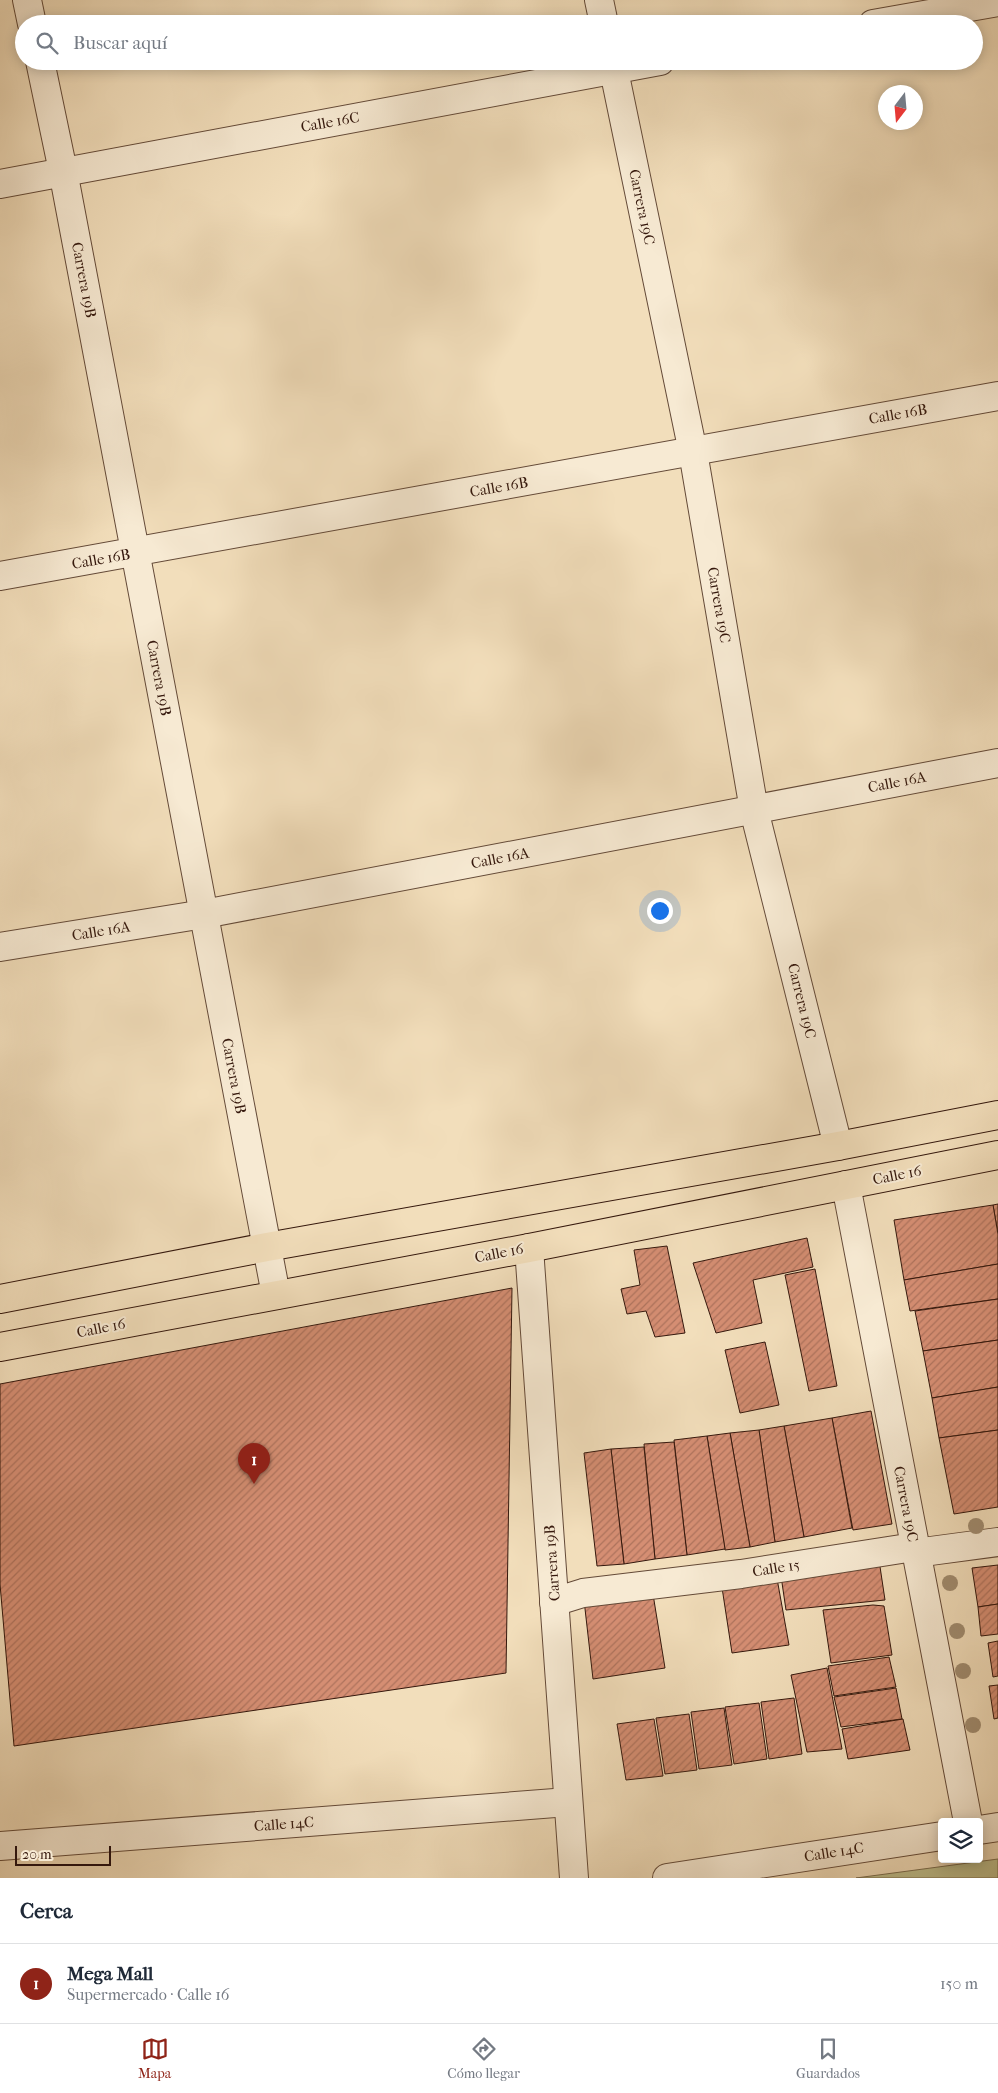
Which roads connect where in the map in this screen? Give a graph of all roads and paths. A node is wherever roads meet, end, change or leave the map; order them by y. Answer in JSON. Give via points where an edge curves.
{"nodes":[{"id":1,"x":27,"y":0,"type":"edge"},
{"id":2,"x":599,"y":0,"type":"edge"},
{"id":3,"x":998,"y":2,"type":"edge"},
{"id":4,"x":30,"y":15,"type":"edge"},
{"id":5,"x":602,"y":15,"type":"edge"},
{"id":6,"x":924,"y":15,"type":"edge"},
{"id":7,"x":42,"y":70,"type":"edge"},
{"id":8,"x":587,"y":70,"type":"edge"},
{"id":9,"x":614,"y":70,"type":"edge"},
{"id":10,"x":63,"y":171,"type":"junction"},
{"id":11,"x":0,"y":184,"type":"edge"},
{"id":12,"x":998,"y":396,"type":"edge"},
{"id":13,"x":693,"y":452,"type":"junction"},
{"id":14,"x":136,"y":553,"type":"junction"},
{"id":15,"x":0,"y":576,"type":"edge"},
{"id":16,"x":998,"y":762,"type":"edge"},
{"id":17,"x":754,"y":810,"type":"junction"},
{"id":18,"x":204,"y":914,"type":"junction"},
{"id":19,"x":0,"y":947,"type":"edge"},
{"id":20,"x":998,"y":1115,"type":"edge"},
{"id":21,"x":838,"y":1146,"type":"junction"},
{"id":22,"x":998,"y":1155,"type":"edge"},
{"id":23,"x":846,"y":1186,"type":"junction"},
{"id":24,"x":267,"y":1247,"type":"junction"},
{"id":25,"x":529,"y":1248,"type":"junction"},
{"id":26,"x":276,"y":1295,"type":"junction"},
{"id":27,"x":0,"y":1299,"type":"edge"},
{"id":28,"x":0,"y":1346,"type":"edge"},
{"id":29,"x":998,"y":1542,"type":"edge"},
{"id":30,"x":914,"y":1547,"type":"junction"},
{"id":31,"x":554,"y":1602,"type":"junction"},
{"id":32,"x":568,"y":1802,"type":"junction"},
{"id":33,"x":967,"y":1818,"type":"edge"},
{"id":34,"x":998,"y":1827,"type":"edge"},
{"id":35,"x":983,"y":1829,"type":"edge"},
{"id":36,"x":938,"y":1837,"type":"edge"},
{"id":37,"x":0,"y":1846,"type":"edge"},
{"id":38,"x":574,"y":1878,"type":"edge"},
{"id":39,"x":667,"y":1878,"type":"edge"}],
"edges":[{"from":1,"to":4,"type":"street"},
{"from":2,"to":5,"type":"street"},
{"from":3,"to":6,"type":"street"},
{"from":7,"to":10,"type":"street","name":"Carrera 19B"},
{"from":8,"to":10,"type":"street","name":"Calle 16C"},
{"from":9,"to":13,"type":"street","name":"Carrera 19C"},
{"from":10,"to":11,"type":"street","name":"Calle 16C"},
{"from":10,"to":14,"type":"street","name":"Carrera 19B"},
{"from":12,"to":13,"type":"street","name":"Calle 16B"},
{"from":13,"to":14,"type":"street","name":"Calle 16B"},
{"from":13,"to":17,"type":"street","name":"Carrera 19C"},
{"from":14,"to":15,"type":"street","name":"Calle 16B"},
{"from":14,"to":18,"type":"street","name":"Carrera 19B"},
{"from":16,"to":17,"type":"street","name":"Calle 16A"},
{"from":17,"to":18,"type":"street","name":"Calle 16A"},
{"from":17,"to":21,"type":"street","name":"Carrera 19C"},
{"from":18,"to":19,"type":"street","name":"Calle 16A"},
{"from":18,"to":24,"type":"street","name":"Carrera 19B"},
{"from":20,"to":21,"type":"main road"},
{"from":21,"to":24,"type":"main road"},
{"from":22,"to":23,"type":"main road","name":"Calle 16"},
{"from":23,"to":25,"type":"main road","name":"Calle 16"},
{"from":23,"to":30,"type":"street","name":"Carrera 19C"},
{"from":24,"to":26,"type":"street","name":"Carrera 19B"},
{"from":24,"to":27,"type":"main road"},
{"from":25,"to":26,"type":"main road","name":"Calle 16"},
{"from":25,"to":31,"type":"street","name":"Carrera 19B"},
{"from":26,"to":28,"type":"main road","name":"Calle 16"},
{"from":29,"to":30,"type":"street","name":"Calle 15","via":[[923,1552]]},
{"from":30,"to":31,"type":"street","name":"Calle 15","via":[[741,1574],[583,1593]]},
{"from":30,"to":33,"type":"street","name":"Carrera 19C"},
{"from":31,"to":32,"type":"street","name":"Carrera 19B"},
{"from":32,"to":37,"type":"street","name":"Calle 14C"},
{"from":32,"to":38,"type":"street","name":"Carrera 19B"},
{"from":34,"to":35,"type":"street"},
{"from":36,"to":39,"type":"street","name":"Calle 14C"}]}
